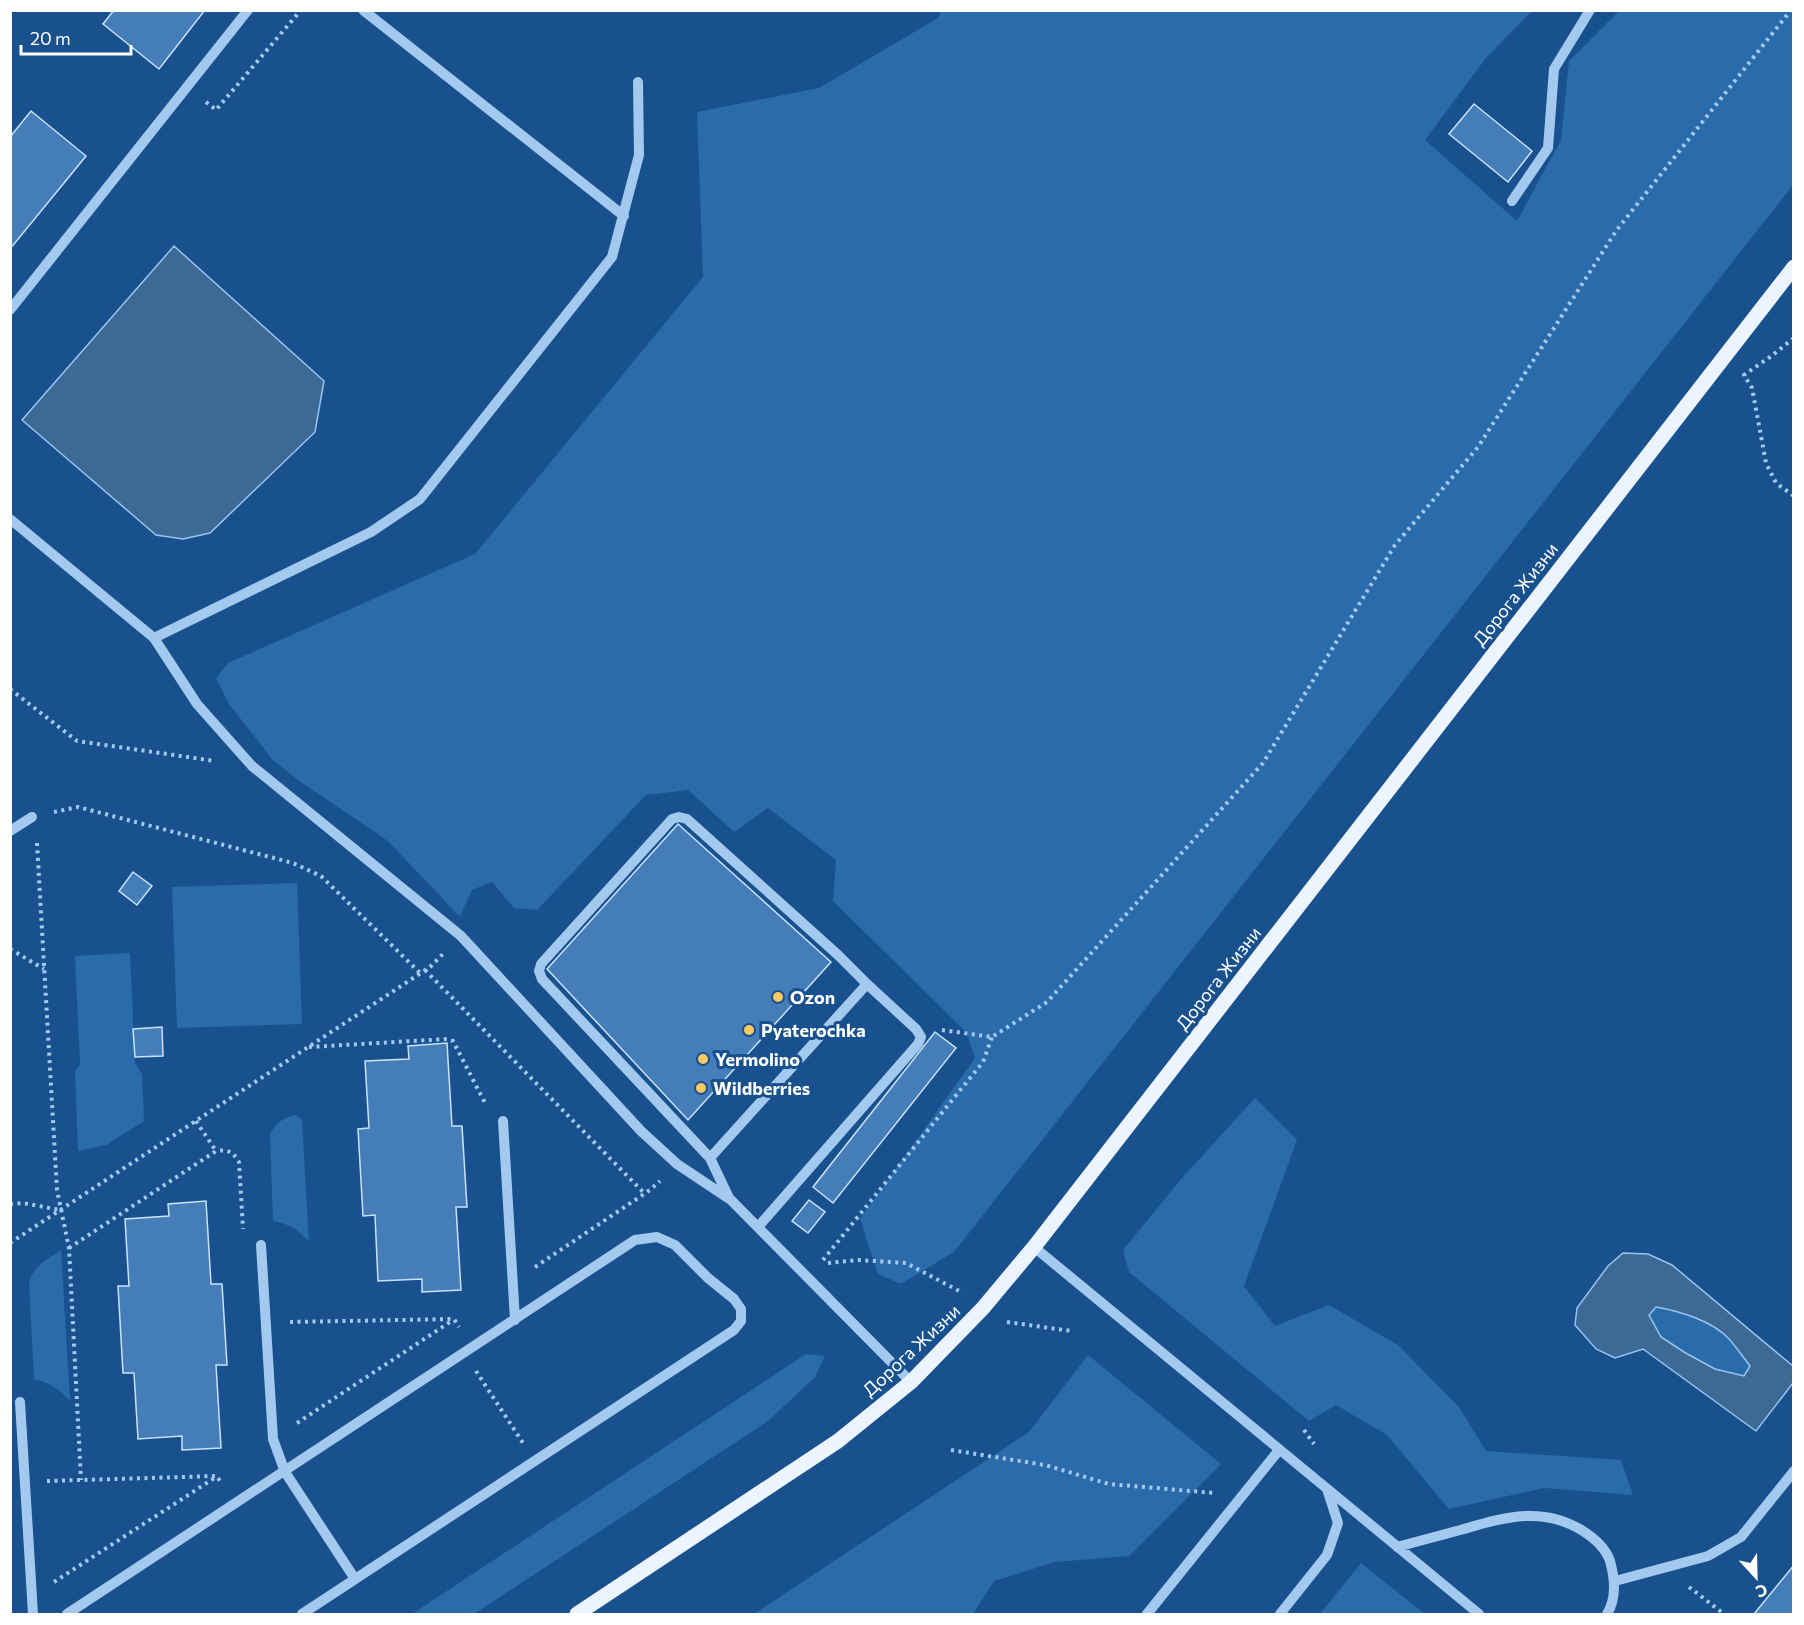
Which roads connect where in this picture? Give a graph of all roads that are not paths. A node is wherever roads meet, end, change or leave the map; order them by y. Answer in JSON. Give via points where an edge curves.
{"nodes":[{"id":1,"x":248,"y":10,"type":"edge"},
{"id":2,"x":363,"y":10,"type":"edge"},
{"id":3,"x":1590,"y":10,"type":"edge"},
{"id":4,"x":638,"y":82,"type":"dead end"},
{"id":5,"x":1512,"y":201,"type":"dead end"},
{"id":6,"x":624,"y":216,"type":"junction"},
{"id":7,"x":1794,"y":267,"type":"edge"},
{"id":8,"x":10,"y":310,"type":"edge"},
{"id":9,"x":10,"y":519,"type":"edge"},
{"id":10,"x":154,"y":638,"type":"junction"},
{"id":11,"x":32,"y":817,"type":"road end"},
{"id":12,"x":11,"y":830,"type":"edge"},
{"id":13,"x":867,"y":984,"type":"junction"},
{"id":14,"x":503,"y":1121,"type":"dead end"},
{"id":15,"x":710,"y":1158,"type":"junction"},
{"id":16,"x":729,"y":1198,"type":"junction"},
{"id":17,"x":758,"y":1227,"type":"junction"},
{"id":18,"x":261,"y":1245,"type":"dead end"},
{"id":19,"x":1034,"y":1247,"type":"junction"},
{"id":20,"x":515,"y":1320,"type":"junction"},
{"id":21,"x":911,"y":1382,"type":"junction"},
{"id":22,"x":20,"y":1402,"type":"dead end"},
{"id":23,"x":1279,"y":1450,"type":"junction"},
{"id":24,"x":1794,"y":1471,"type":"edge"},
{"id":25,"x":285,"y":1472,"type":"junction"},
{"id":26,"x":1327,"y":1489,"type":"junction"},
{"id":27,"x":1397,"y":1547,"type":"junction"},
{"id":28,"x":356,"y":1579,"type":"junction"},
{"id":29,"x":1615,"y":1581,"type":"junction"},
{"id":30,"x":33,"y":1614,"type":"edge"},
{"id":31,"x":67,"y":1614,"type":"edge"},
{"id":32,"x":302,"y":1614,"type":"edge"},
{"id":33,"x":577,"y":1614,"type":"edge"},
{"id":34,"x":1147,"y":1614,"type":"edge"},
{"id":35,"x":1280,"y":1614,"type":"edge"},
{"id":36,"x":1479,"y":1614,"type":"edge"},
{"id":37,"x":1607,"y":1614,"type":"edge"}],
"edges":[{"from":1,"to":8,"type":"lane"},
{"from":2,"to":6,"type":"lane"},
{"from":3,"to":5,"type":"lane","via":[[1554,69],[1548,147]]},
{"from":4,"to":6,"type":"lane","via":[[639,155]]},
{"from":6,"to":10,"type":"lane","via":[[612,257],[420,499],[371,532]]},
{"from":7,"to":19,"type":"main road","name":"Дорога Жизни"},
{"from":9,"to":10,"type":"lane"},
{"from":10,"to":16,"type":"lane","via":[[197,704],[252,766],[461,936],[641,1131],[677,1164]]},
{"from":11,"to":12,"type":"lane"},
{"from":13,"to":15,"type":"lane"},
{"from":13,"to":15,"type":"lane","via":[[687,819],[679,817],[672,819],[541,964],[538,971],[542,979]]},
{"from":13,"to":17,"type":"lane","via":[[916,1029],[921,1037],[918,1044]]},
{"from":14,"to":20,"type":"lane"},
{"from":15,"to":16,"type":"lane"},
{"from":16,"to":17,"type":"lane"},
{"from":17,"to":21,"type":"lane"},
{"from":18,"to":25,"type":"lane","via":[[273,1438]]},
{"from":19,"to":21,"type":"main road","name":"Дорога Жизни","via":[[983,1308]]},
{"from":19,"to":23,"type":"lane"},
{"from":20,"to":25,"type":"lane"},
{"from":20,"to":28,"type":"lane","via":[[635,1240],[657,1237],[675,1245],[741,1309],[741,1321],[734,1330]]},
{"from":21,"to":33,"type":"main road","name":"Дорога Жизни","via":[[838,1441]]},
{"from":22,"to":30,"type":"lane"},
{"from":23,"to":26,"type":"lane"},
{"from":23,"to":34,"type":"lane"},
{"from":24,"to":29,"type":"lane","via":[[1741,1537],[1708,1556]]},
{"from":25,"to":28,"type":"lane"},
{"from":25,"to":31,"type":"lane"},
{"from":26,"to":27,"type":"lane"},
{"from":26,"to":35,"type":"lane","via":[[1338,1523],[1327,1554]]},
{"from":27,"to":29,"type":"lane","via":[[1506,1517],[1535,1515],[1573,1525],[1593,1538],[1609,1557]]},
{"from":27,"to":36,"type":"lane"},
{"from":28,"to":32,"type":"lane"},
{"from":29,"to":37,"type":"lane"}]}
